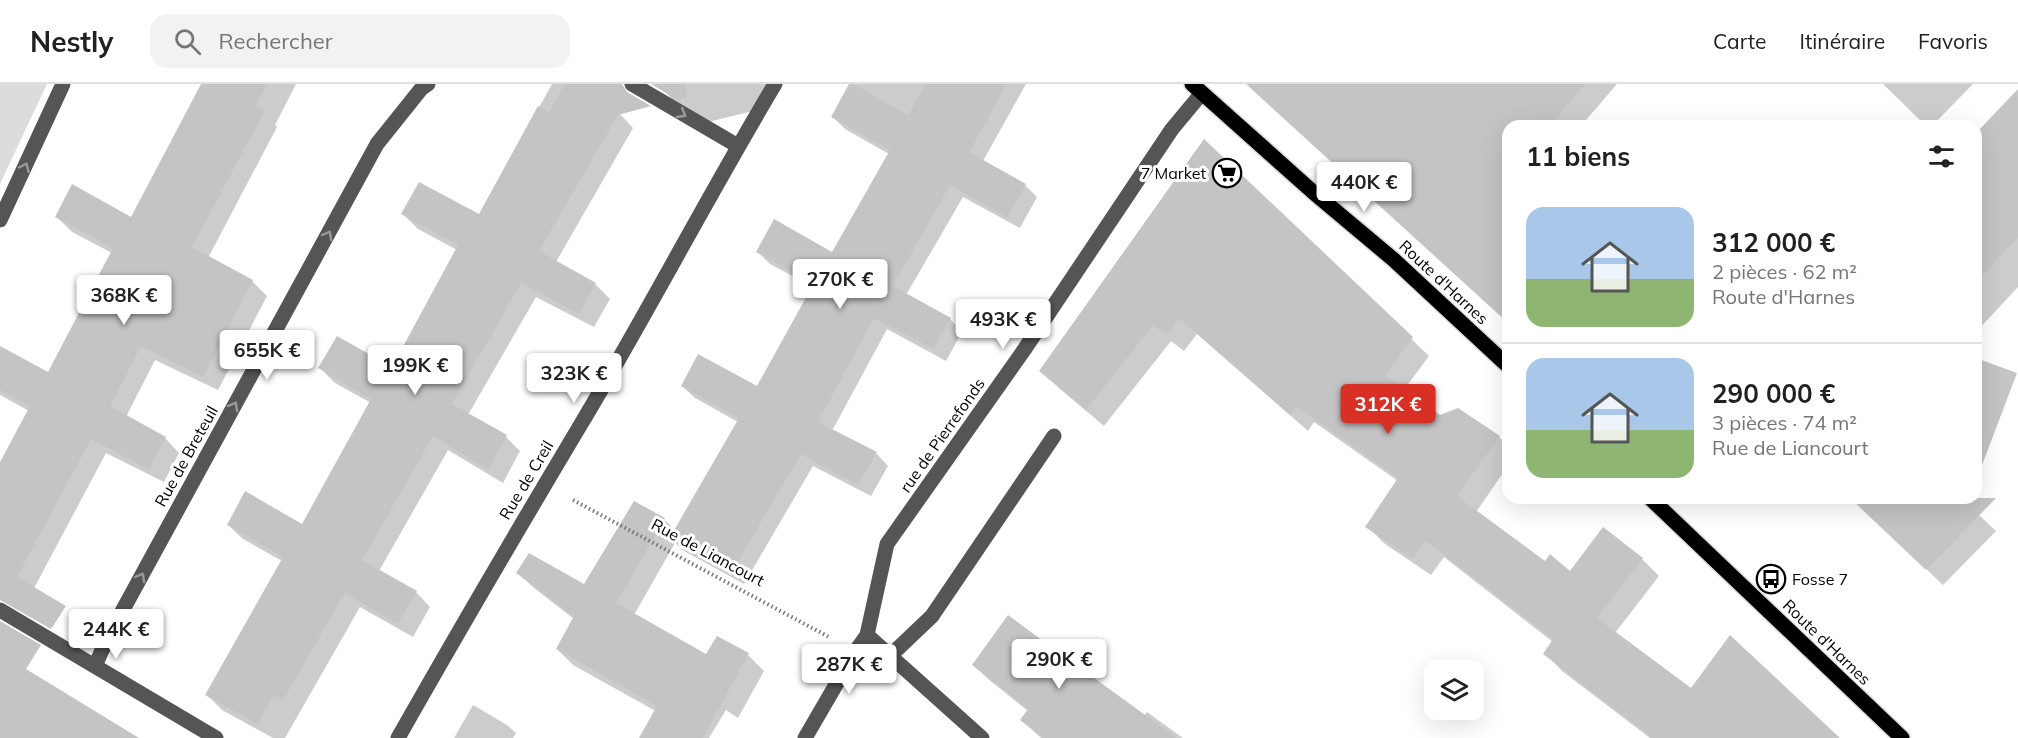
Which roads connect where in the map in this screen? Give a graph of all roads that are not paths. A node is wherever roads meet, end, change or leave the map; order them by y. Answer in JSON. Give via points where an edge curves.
{"nodes":[{"id":1,"x":63,"y":84,"type":"edge"},
{"id":2,"x":428,"y":84,"type":"edge"},
{"id":3,"x":632,"y":84,"type":"edge"},
{"id":4,"x":775,"y":84,"type":"edge"},
{"id":5,"x":1197,"y":89,"type":"edge"},
{"id":6,"x":738,"y":146,"type":"junction"},
{"id":7,"x":0,"y":220,"type":"edge"},
{"id":8,"x":1502,"y":360,"type":"edge"},
{"id":9,"x":1054,"y":436,"type":"dead end"},
{"id":10,"x":1656,"y":504,"type":"edge"},
{"id":11,"x":0,"y":610,"type":"edge"},
{"id":12,"x":867,"y":635,"type":"junction"},
{"id":13,"x":890,"y":656,"type":"junction"},
{"id":14,"x":95,"y":666,"type":"junction"},
{"id":15,"x":216,"y":738,"type":"edge"},
{"id":16,"x":398,"y":738,"type":"edge"},
{"id":17,"x":805,"y":738,"type":"edge"},
{"id":18,"x":982,"y":738,"type":"edge"},
{"id":19,"x":1902,"y":738,"type":"edge"}],
"edges":[{"from":7,"to":1,"type":"street","one_way":true},
{"from":14,"to":2,"type":"street","name":"Rue de Breteuil","one_way":true,"via":[[377,144]]},
{"from":3,"to":6,"type":"street","one_way":true},
{"from":4,"to":6,"type":"street","name":"Rue de Creil"},
{"from":5,"to":8,"type":"main road","name":"Route d'Harnes","via":[[1394,260]]},
{"from":5,"to":12,"type":"street","name":"rue de Pierrefonds","via":[[1024,350],[887,544]]},
{"from":6,"to":16,"type":"street","name":"Rue de Creil"},
{"from":9,"to":13,"type":"street","via":[[932,616]]},
{"from":10,"to":19,"type":"main road","name":"Route d'Harnes"},
{"from":11,"to":14,"type":"street"},
{"from":12,"to":13,"type":"street"},
{"from":12,"to":17,"type":"street"},
{"from":13,"to":18,"type":"street"},
{"from":14,"to":15,"type":"street"}]}
